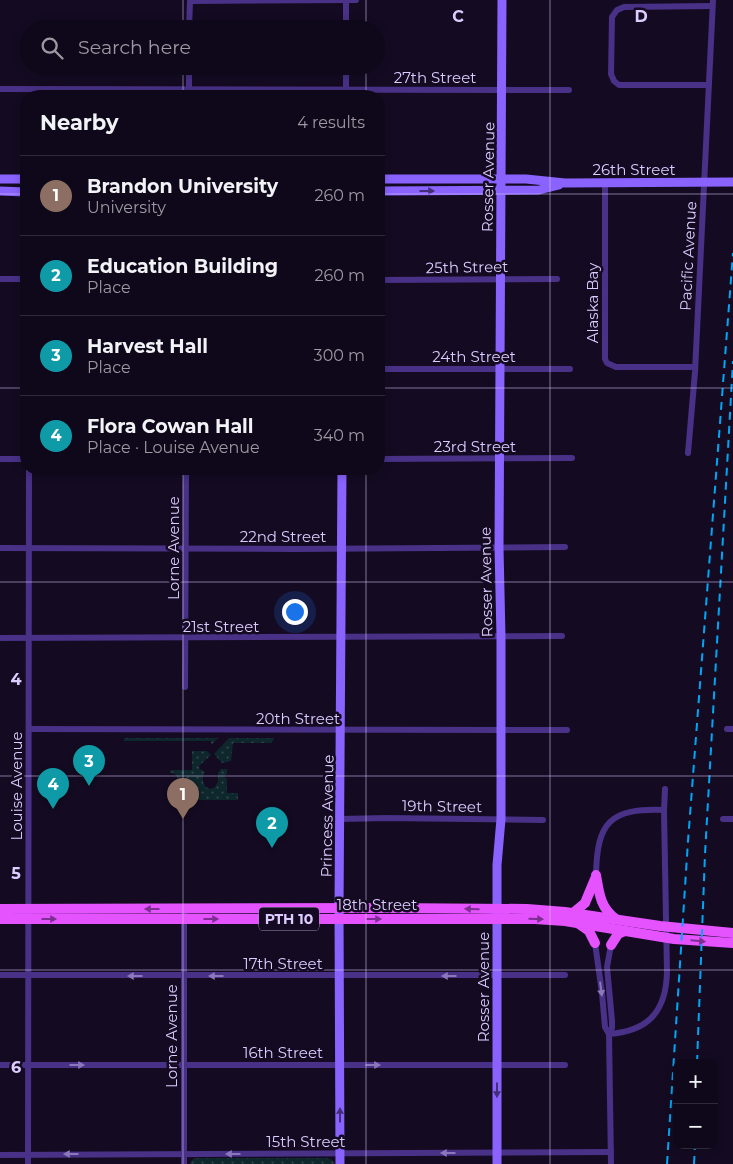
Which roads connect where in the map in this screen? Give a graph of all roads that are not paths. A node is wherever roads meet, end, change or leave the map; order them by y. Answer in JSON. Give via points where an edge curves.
{"nodes":[{"id":1,"x":346,"y":0,"type":"edge"},
{"id":2,"x":356,"y":0,"type":"edge"},
{"id":3,"x":502,"y":0,"type":"edge"},
{"id":4,"x":190,"y":1,"type":"edge"},
{"id":5,"x":713,"y":3,"type":"edge"},
{"id":6,"x":189,"y":20,"type":"edge"},
{"id":7,"x":346,"y":20,"type":"edge"},
{"id":8,"x":189,"y":75,"type":"edge"},
{"id":9,"x":346,"y":75,"type":"edge"},
{"id":10,"x":708,"y":85,"type":"junction"},
{"id":11,"x":0,"y":89,"type":"edge"},
{"id":12,"x":189,"y":90,"type":"edge"},
{"id":13,"x":346,"y":90,"type":"edge"},
{"id":14,"x":502,"y":90,"type":"junction"},
{"id":15,"x":570,"y":90,"type":"dead end"},
{"id":16,"x":20,"y":92,"type":"edge"},
{"id":17,"x":385,"y":92,"type":"edge"},
{"id":18,"x":502,"y":178,"type":"junction"},
{"id":19,"x":0,"y":179,"type":"edge"},
{"id":20,"x":20,"y":179,"type":"edge"},
{"id":21,"x":385,"y":179,"type":"edge"},
{"id":22,"x":733,"y":182,"type":"edge"},
{"id":23,"x":605,"y":183,"type":"junction"},
{"id":24,"x":704,"y":183,"type":"junction"},
{"id":25,"x":564,"y":184,"type":"junction"},
{"id":26,"x":0,"y":191,"type":"edge"},
{"id":27,"x":385,"y":191,"type":"edge"},
{"id":28,"x":502,"y":191,"type":"junction"},
{"id":29,"x":20,"y":192,"type":"edge"},
{"id":30,"x":500,"y":278,"type":"junction"},
{"id":31,"x":557,"y":278,"type":"dead end"},
{"id":32,"x":0,"y":279,"type":"edge"},
{"id":33,"x":20,"y":279,"type":"edge"},
{"id":34,"x":385,"y":280,"type":"edge"},
{"id":35,"x":695,"y":367,"type":"junction"},
{"id":36,"x":385,"y":369,"type":"edge"},
{"id":37,"x":500,"y":369,"type":"junction"},
{"id":38,"x":570,"y":369,"type":"dead end"},
{"id":39,"x":688,"y":454,"type":"dead end"},
{"id":40,"x":499,"y":458,"type":"junction"},
{"id":41,"x":572,"y":458,"type":"dead end"},
{"id":42,"x":20,"y":459,"type":"edge"},
{"id":43,"x":385,"y":459,"type":"edge"},
{"id":44,"x":0,"y":460,"type":"edge"},
{"id":45,"x":29,"y":475,"type":"edge"},
{"id":46,"x":186,"y":475,"type":"edge"},
{"id":47,"x":342,"y":475,"type":"edge"},
{"id":48,"x":565,"y":547,"type":"dead end"},
{"id":49,"x":0,"y":548,"type":"edge"},
{"id":50,"x":29,"y":548,"type":"junction"},
{"id":51,"x":342,"y":548,"type":"junction"},
{"id":52,"x":499,"y":548,"type":"junction"},
{"id":53,"x":185,"y":549,"type":"junction"},
{"id":54,"x":562,"y":636,"type":"dead end"},
{"id":55,"x":501,"y":637,"type":"junction"},
{"id":56,"x":0,"y":638,"type":"edge"},
{"id":57,"x":29,"y":638,"type":"junction"},
{"id":58,"x":185,"y":638,"type":"junction"},
{"id":59,"x":342,"y":638,"type":"junction"},
{"id":60,"x":185,"y":687,"type":"dead end"},
{"id":61,"x":28,"y":730,"type":"junction"},
{"id":62,"x":341,"y":730,"type":"junction"},
{"id":63,"x":501,"y":730,"type":"junction"},
{"id":64,"x":567,"y":730,"type":"dead end"},
{"id":65,"x":665,"y":789,"type":"dead end"},
{"id":66,"x":664,"y":810,"type":"junction"},
{"id":67,"x":340,"y":819,"type":"junction"},
{"id":68,"x":724,"y":819,"type":"dead end"},
{"id":69,"x":733,"y":819,"type":"edge"},
{"id":70,"x":501,"y":820,"type":"junction"},
{"id":71,"x":543,"y":820,"type":"dead end"},
{"id":72,"x":596,"y":875,"type":"junction"},
{"id":73,"x":339,"y":908,"type":"junction"},
{"id":74,"x":0,"y":909,"type":"edge"},
{"id":75,"x":28,"y":909,"type":"junction"},
{"id":76,"x":184,"y":909,"type":"junction"},
{"id":77,"x":573,"y":913,"type":"junction"},
{"id":78,"x":497,"y":914,"type":"junction"},
{"id":79,"x":0,"y":919,"type":"edge"},
{"id":80,"x":340,"y":919,"type":"junction"},
{"id":81,"x":617,"y":919,"type":"junction"},
{"id":82,"x":28,"y":920,"type":"junction"},
{"id":83,"x":184,"y":920,"type":"junction"},
{"id":84,"x":578,"y":924,"type":"junction"},
{"id":85,"x":639,"y":929,"type":"junction"},
{"id":86,"x":625,"y":931,"type":"junction"},
{"id":87,"x":728,"y":938,"type":"edge"},
{"id":88,"x":595,"y":943,"type":"joint"},
{"id":89,"x":611,"y":946,"type":"joint"},
{"id":90,"x":565,"y":975,"type":"dead end"},
{"id":91,"x":0,"y":976,"type":"edge"},
{"id":92,"x":28,"y":976,"type":"junction"},
{"id":93,"x":184,"y":976,"type":"junction"},
{"id":94,"x":340,"y":976,"type":"junction"},
{"id":95,"x":497,"y":976,"type":"junction"},
{"id":96,"x":609,"y":1034,"type":"junction"},
{"id":97,"x":340,"y":1064,"type":"junction"},
{"id":98,"x":0,"y":1065,"type":"edge"},
{"id":99,"x":28,"y":1065,"type":"junction"},
{"id":100,"x":184,"y":1065,"type":"junction"},
{"id":101,"x":497,"y":1065,"type":"junction"},
{"id":102,"x":565,"y":1065,"type":"dead end"},
{"id":103,"x":611,"y":1152,"type":"junction"},
{"id":104,"x":497,"y":1153,"type":"junction"},
{"id":105,"x":184,"y":1154,"type":"junction"},
{"id":106,"x":340,"y":1154,"type":"junction"},
{"id":107,"x":0,"y":1155,"type":"edge"},
{"id":108,"x":28,"y":1155,"type":"junction"},
{"id":109,"x":28,"y":1164,"type":"edge"},
{"id":110,"x":184,"y":1164,"type":"edge"},
{"id":111,"x":340,"y":1164,"type":"edge"},
{"id":112,"x":497,"y":1164,"type":"edge"},
{"id":113,"x":611,"y":1164,"type":"edge"}],
"edges":[{"from":1,"to":2,"type":"street"},
{"from":1,"to":4,"type":"street"},
{"from":1,"to":7,"type":"street"},
{"from":3,"to":14,"type":"street","name":"Rosser Avenue"},
{"from":4,"to":6,"type":"street"},
{"from":5,"to":10,"type":"street","name":"Pacific Avenue"},
{"from":5,"to":10,"type":"street","via":[[624,7],[612,17],[612,74],[619,85]]},
{"from":8,"to":12,"type":"street"},
{"from":9,"to":13,"type":"street"},
{"from":10,"to":24,"type":"street","name":"Pacific Avenue"},
{"from":11,"to":16,"type":"street","name":"27th Street"},
{"from":14,"to":15,"type":"street","name":"27th Street"},
{"from":14,"to":17,"type":"street","name":"27th Street"},
{"from":14,"to":18,"type":"street","name":"Rosser Avenue"},
{"from":18,"to":21,"type":"street","name":"26th Street"},
{"from":18,"to":25,"type":"street","name":"26th Street"},
{"from":18,"to":28,"type":"street","name":"Rosser Avenue"},
{"from":19,"to":20,"type":"street"},
{"from":22,"to":24,"type":"street","name":"26th Street"},
{"from":23,"to":24,"type":"street","name":"26th Street"},
{"from":23,"to":25,"type":"street","name":"26th Street"},
{"from":23,"to":35,"type":"street","name":"Alaska Bay","via":[[605,359],[616,367]]},
{"from":24,"to":35,"type":"street","name":"Pacific Avenue"},
{"from":25,"to":28,"type":"street","name":"26th Street","via":[[539,190]]},
{"from":26,"to":29,"type":"street"},
{"from":27,"to":28,"type":"street","name":"26th Street","one_way":true},
{"from":28,"to":30,"type":"street","name":"Rosser Avenue"},
{"from":30,"to":31,"type":"street","name":"25th Street"},
{"from":30,"to":34,"type":"street","name":"25th Street"},
{"from":30,"to":37,"type":"street","name":"Rosser Avenue"},
{"from":32,"to":33,"type":"street"},
{"from":35,"to":39,"type":"street","name":"Pacific Avenue"},
{"from":36,"to":37,"type":"street","name":"24th Street"},
{"from":37,"to":38,"type":"street","name":"24th Street"},
{"from":37,"to":40,"type":"street","name":"Rosser Avenue"},
{"from":40,"to":41,"type":"street","name":"23rd Street"},
{"from":40,"to":43,"type":"street","name":"23rd Street"},
{"from":40,"to":52,"type":"street","name":"Rosser Avenue"},
{"from":42,"to":44,"type":"street"},
{"from":45,"to":50,"type":"street","name":"Louise Avenue"},
{"from":46,"to":53,"type":"street","name":"Lorne Avenue"},
{"from":47,"to":51,"type":"street","name":"Princess Avenue"},
{"from":48,"to":52,"type":"street","name":"22nd Street"},
{"from":49,"to":50,"type":"street","name":"22nd Street"},
{"from":50,"to":53,"type":"street","name":"22nd Street"},
{"from":50,"to":57,"type":"street","name":"Louise Avenue"},
{"from":51,"to":52,"type":"street","name":"22nd Street"},
{"from":51,"to":53,"type":"street","name":"22nd Street"},
{"from":51,"to":59,"type":"street","name":"Princess Avenue"},
{"from":52,"to":55,"type":"street","name":"Rosser Avenue"},
{"from":53,"to":58,"type":"street","name":"Lorne Avenue"},
{"from":54,"to":55,"type":"street","name":"21st Street"},
{"from":55,"to":59,"type":"street","name":"21st Street"},
{"from":55,"to":63,"type":"street","name":"Rosser Avenue"},
{"from":56,"to":57,"type":"street","name":"21st Street"},
{"from":57,"to":58,"type":"street","name":"21st Street"},
{"from":57,"to":61,"type":"street","name":"Louise Avenue"},
{"from":58,"to":59,"type":"street","name":"21st Street"},
{"from":58,"to":60,"type":"street","name":"Lorne Avenue"},
{"from":59,"to":62,"type":"street","name":"Princess Avenue"},
{"from":61,"to":62,"type":"street","name":"20th Street"},
{"from":61,"to":75,"type":"street","name":"Louise Avenue"},
{"from":62,"to":63,"type":"street","name":"20th Street"},
{"from":62,"to":67,"type":"street","name":"Princess Avenue"},
{"from":63,"to":64,"type":"street","name":"20th Street"},
{"from":63,"to":70,"type":"street","name":"Rosser Avenue"},
{"from":65,"to":66,"type":"street"},
{"from":66,"to":72,"type":"street","via":[[632,810],[610,823],[597,846]]},
{"from":66,"to":96,"type":"street","via":[[667,972],[664,998],[655,1015],[643,1025],[627,1032]]},
{"from":67,"to":70,"type":"street","name":"19th Street"},
{"from":67,"to":73,"type":"street","name":"Princess Avenue"},
{"from":68,"to":69,"type":"street"},
{"from":70,"to":71,"type":"street","name":"19th Street"},
{"from":70,"to":78,"type":"street","name":"Rosser Avenue"},
{"from":72,"to":77,"type":"main road","via":[[586,903]]},
{"from":72,"to":81,"type":"main road","via":[[602,903],[607,912]]},
{"from":73,"to":76,"type":"main road","name":"18th Street","number":"PTH 10"},
{"from":78,"to":73,"type":"main road","name":"18th Street","number":"PTH 10","one_way":true},
{"from":73,"to":80,"type":"street","name":"Princess Avenue"},
{"from":74,"to":75,"type":"main road","name":"18th Street","number":"PTH 10"},
{"from":76,"to":75,"type":"main road","name":"18th Street","number":"PTH 10","one_way":true},
{"from":75,"to":82,"type":"street","name":"Louise Avenue"},
{"from":76,"to":83,"type":"street","name":"Lorne Avenue"},
{"from":77,"to":78,"type":"main road","name":"18th Street","number":"PTH 10"},
{"from":77,"to":81,"type":"main road","name":"18th Street","number":"PTH 10"},
{"from":80,"to":78,"type":"main road","name":"18th Street","number":"PTH 10","one_way":true},
{"from":78,"to":84,"type":"main road","name":"18th Street","number":"PTH 10","one_way":true},
{"from":78,"to":95,"type":"street","name":"Rosser Avenue"},
{"from":79,"to":82,"type":"main road","name":"18th Street","number":"PTH 10"},
{"from":83,"to":80,"type":"main road","name":"18th Street","number":"PTH 10","one_way":true},
{"from":80,"to":94,"type":"street","name":"Princess Avenue"},
{"from":81,"to":85,"type":"main road","name":"18th Street","number":"PTH 10"},
{"from":82,"to":83,"type":"main road","name":"18th Street","number":"PTH 10","one_way":true},
{"from":82,"to":92,"type":"street","name":"Louise Avenue"},
{"from":83,"to":93,"type":"street","name":"Lorne Avenue"},
{"from":84,"to":86,"type":"main road","name":"18th Street","number":"PTH 10"},
{"from":84,"to":88,"type":"main road","via":[[589,931]]},
{"from":85,"to":86,"type":"main road","name":"18th Street","number":"PTH 10"},
{"from":85,"to":87,"type":"main road","name":"18th Street","number":"PTH 10"},
{"from":86,"to":89,"type":"main road","via":[[618,934]]},
{"from":88,"to":96,"type":"street","one_way":true,"via":[[605,1027]]},
{"from":89,"to":96,"type":"street","via":[[607,967],[612,1021]]},
{"from":90,"to":95,"type":"street","name":"17th Street"},
{"from":91,"to":92,"type":"street","name":"17th Street"},
{"from":93,"to":92,"type":"street","name":"17th Street","one_way":true},
{"from":92,"to":99,"type":"street","name":"Louise Avenue"},
{"from":94,"to":93,"type":"street","name":"17th Street","one_way":true},
{"from":93,"to":100,"type":"street","name":"Lorne Avenue"},
{"from":95,"to":94,"type":"street","name":"17th Street","one_way":true},
{"from":94,"to":97,"type":"street","name":"Princess Avenue"},
{"from":95,"to":101,"type":"street","name":"Rosser Avenue"},
{"from":96,"to":103,"type":"street"},
{"from":97,"to":100,"type":"street","name":"16th Street"},
{"from":97,"to":101,"type":"street","name":"16th Street","one_way":true},
{"from":106,"to":97,"type":"street","name":"Princess Avenue","one_way":true},
{"from":98,"to":99,"type":"street","name":"16th Street"},
{"from":99,"to":100,"type":"street","name":"16th Street","one_way":true},
{"from":99,"to":108,"type":"street","name":"Louise Avenue"},
{"from":100,"to":105,"type":"street","name":"Lorne Avenue"},
{"from":101,"to":102,"type":"street","name":"16th Street"},
{"from":101,"to":104,"type":"street","name":"Rosser Avenue","one_way":true},
{"from":103,"to":104,"type":"street","name":"15th Street"},
{"from":103,"to":113,"type":"street"},
{"from":104,"to":106,"type":"street","name":"15th Street","one_way":true},
{"from":104,"to":112,"type":"street","name":"Rosser Avenue"},
{"from":106,"to":105,"type":"street","name":"15th Street","one_way":true},
{"from":105,"to":108,"type":"street","name":"15th Street","one_way":true},
{"from":105,"to":110,"type":"street","name":"Lorne Avenue"},
{"from":106,"to":111,"type":"street","name":"Princess Avenue"},
{"from":107,"to":108,"type":"street","name":"15th Street"},
{"from":108,"to":109,"type":"street","name":"Louise Avenue"}]}
